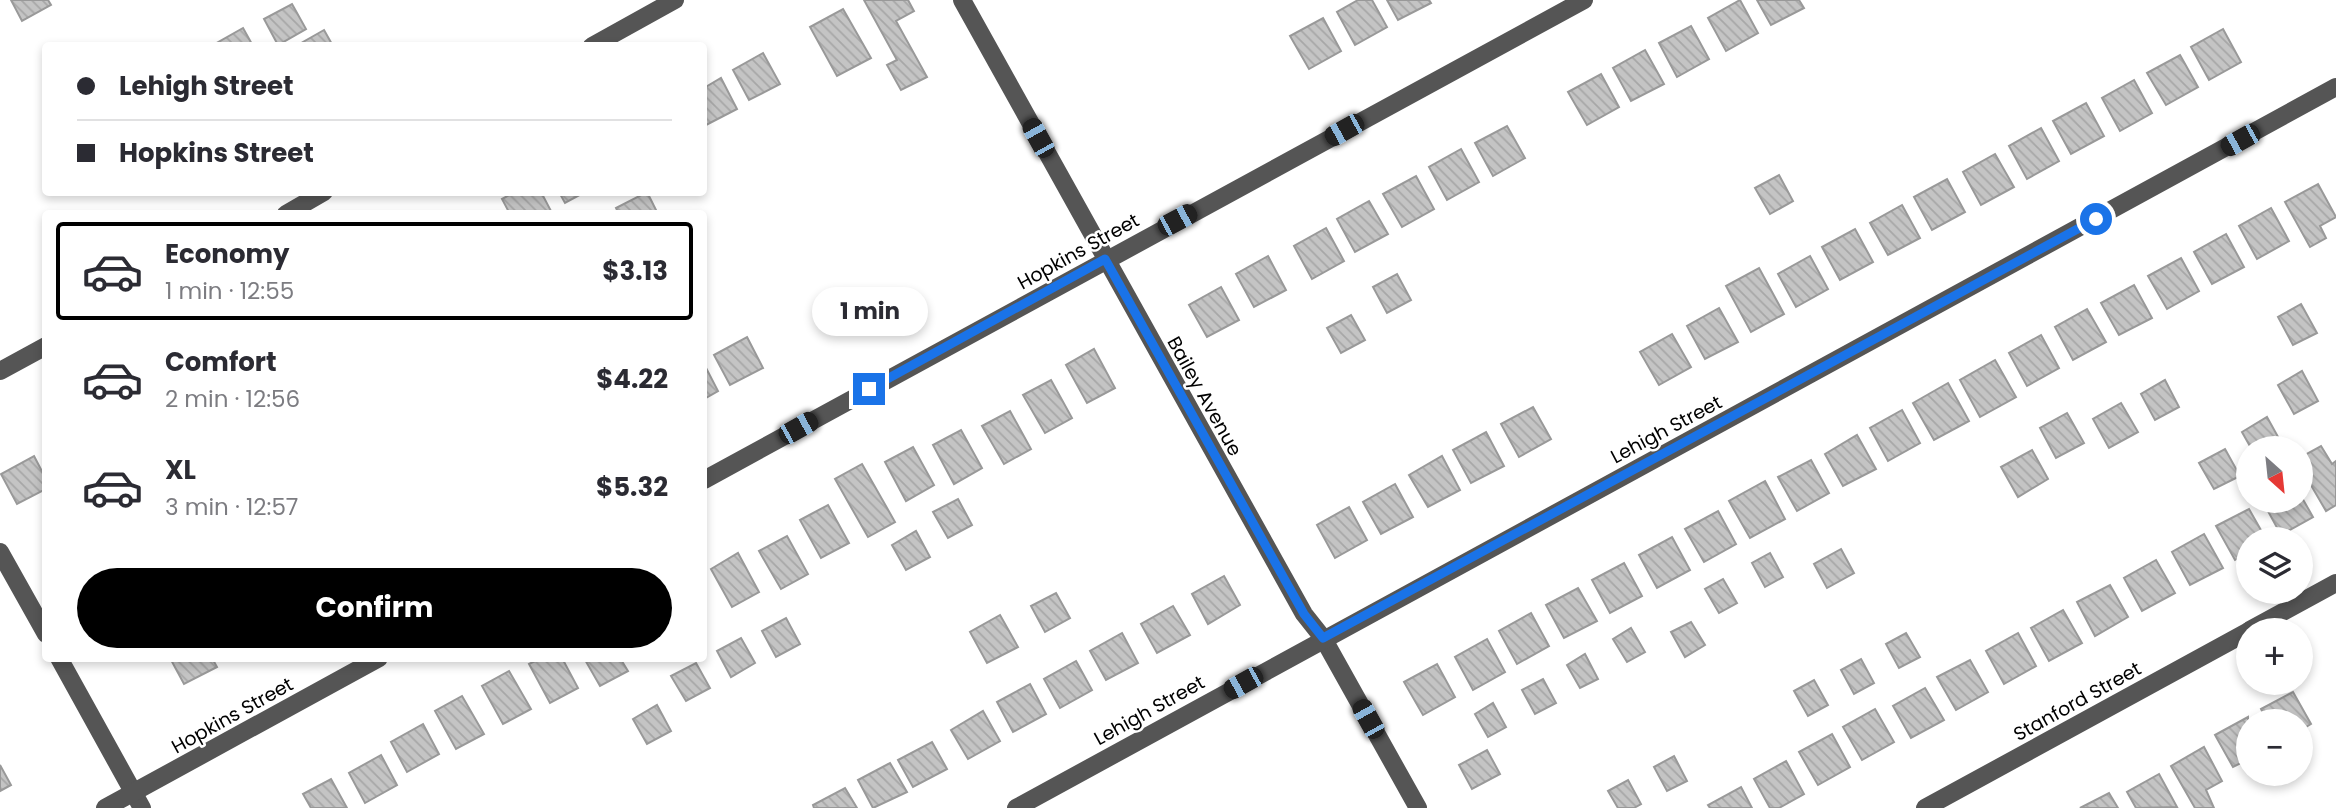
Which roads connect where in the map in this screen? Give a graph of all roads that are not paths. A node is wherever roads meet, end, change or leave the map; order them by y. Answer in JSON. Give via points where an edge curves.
{"nodes":[{"id":1,"x":675,"y":0,"type":"edge"},
{"id":2,"x":962,"y":0,"type":"edge"},
{"id":3,"x":1584,"y":0,"type":"edge"},
{"id":4,"x":599,"y":42,"type":"edge"},
{"id":5,"x":2336,"y":88,"type":"edge"},
{"id":6,"x":317,"y":196,"type":"edge"},
{"id":7,"x":293,"y":210,"type":"edge"},
{"id":8,"x":1105,"y":259,"type":"junction"},
{"id":9,"x":42,"y":348,"type":"edge"},
{"id":10,"x":0,"y":371,"type":"edge"},
{"id":11,"x":707,"y":478,"type":"edge"},
{"id":12,"x":0,"y":551,"type":"edge"},
{"id":13,"x":2336,"y":583,"type":"edge"},
{"id":14,"x":2271,"y":618,"type":"edge"},
{"id":15,"x":42,"y":627,"type":"edge"},
{"id":16,"x":2236,"y":637,"type":"edge"},
{"id":17,"x":1323,"y":638,"type":"junction"},
{"id":18,"x":61,"y":662,"type":"edge"},
{"id":19,"x":372,"y":662,"type":"edge"},
{"id":20,"x":138,"y":800,"type":"edge"},
{"id":21,"x":105,"y":808,"type":"edge"},
{"id":22,"x":1016,"y":808,"type":"edge"},
{"id":23,"x":1418,"y":808,"type":"edge"},
{"id":24,"x":1925,"y":808,"type":"edge"}],
"edges":[{"from":1,"to":4,"type":"street"},
{"from":2,"to":8,"type":"street","name":"Bailey Avenue"},
{"from":3,"to":8,"type":"street","name":"Hopkins Street"},
{"from":5,"to":17,"type":"street","name":"Lehigh Street"},
{"from":6,"to":7,"type":"street"},
{"from":8,"to":11,"type":"street","name":"Hopkins Street"},
{"from":8,"to":17,"type":"street","name":"Bailey Avenue","via":[[1304,614]]},
{"from":9,"to":10,"type":"street"},
{"from":12,"to":15,"type":"street"},
{"from":13,"to":14,"type":"street","name":"Stanford Street"},
{"from":16,"to":24,"type":"street","name":"Stanford Street"},
{"from":17,"to":22,"type":"street","name":"Lehigh Street"},
{"from":17,"to":23,"type":"street","name":"Bailey Avenue"},
{"from":18,"to":20,"type":"street"},
{"from":19,"to":20,"type":"street","name":"Hopkins Street"},
{"from":20,"to":21,"type":"street","name":"Hopkins Street"}]}
